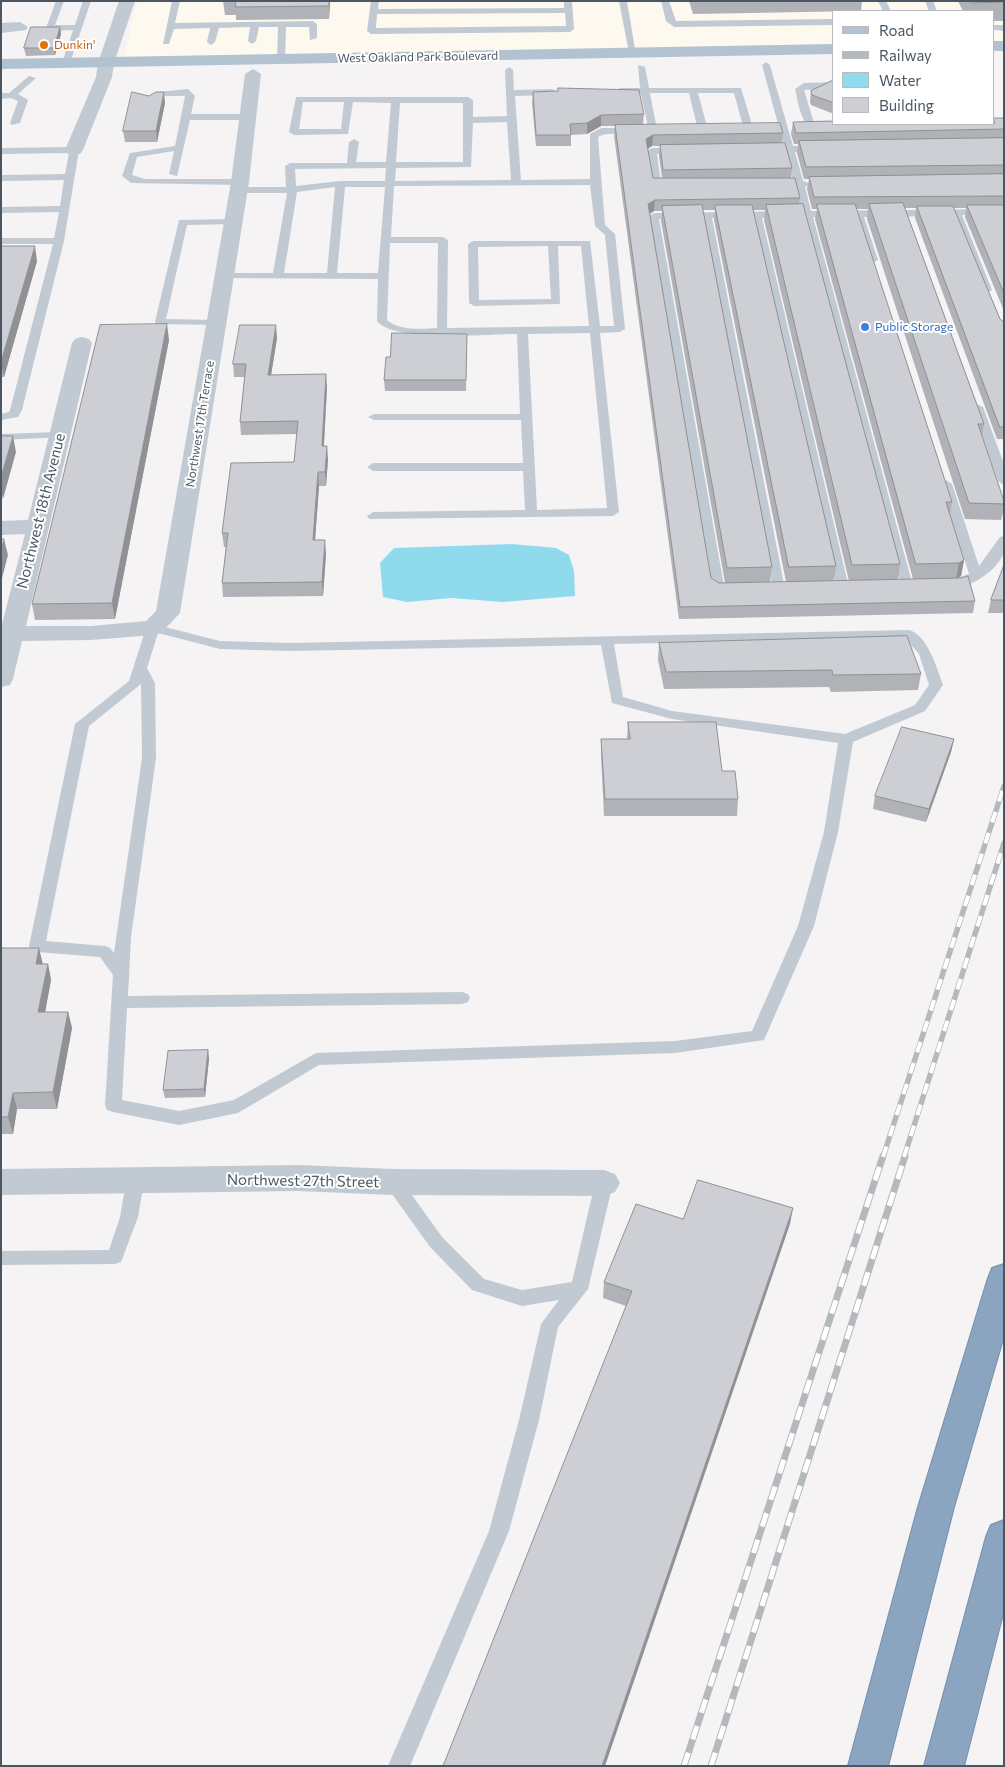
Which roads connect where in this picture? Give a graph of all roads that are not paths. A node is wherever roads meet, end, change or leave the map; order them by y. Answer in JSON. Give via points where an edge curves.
{"nodes":[{"id":1,"x":60,"y":1,"type":"edge"},
{"id":2,"x":87,"y":1,"type":"edge"},
{"id":3,"x":128,"y":1,"type":"edge"},
{"id":4,"x":176,"y":1,"type":"edge"},
{"id":5,"x":374,"y":1,"type":"edge"},
{"id":6,"x":434,"y":1,"type":"edge"},
{"id":7,"x":623,"y":1,"type":"edge"},
{"id":8,"x":665,"y":1,"type":"edge"},
{"id":9,"x":568,"y":6,"type":"edge"},
{"id":10,"x":373,"y":12,"type":"junction"},
{"id":11,"x":458,"y":20,"type":"junction"},
{"id":12,"x":482,"y":20,"type":"junction"},
{"id":13,"x":504,"y":20,"type":"junction"},
{"id":14,"x":526,"y":20,"type":"junction"},
{"id":15,"x":547,"y":20,"type":"junction"},
{"id":16,"x":408,"y":21,"type":"junction"},
{"id":17,"x":433,"y":21,"type":"junction"},
{"id":18,"x":832,"y":22,"type":"edge"},
{"id":19,"x":215,"y":25,"type":"junction"},
{"id":20,"x":255,"y":25,"type":"junction"},
{"id":21,"x":282,"y":25,"type":"junction"},
{"id":22,"x":170,"y":26,"type":"junction"},
{"id":23,"x":20,"y":27,"type":"dead end"},
{"id":24,"x":78,"y":27,"type":"junction"},
{"id":25,"x":1,"y":28,"type":"edge"},
{"id":26,"x":313,"y":38,"type":"dead end"},
{"id":27,"x":252,"y":41,"type":"dead end"},
{"id":28,"x":166,"y":42,"type":"dead end"},
{"id":29,"x":211,"y":42,"type":"dead end"},
{"id":30,"x":832,"y":49,"type":"edge"},
{"id":31,"x":801,"y":50,"type":"junction"},
{"id":32,"x":281,"y":59,"type":"junction"},
{"id":33,"x":637,"y":60,"type":"junction"},
{"id":34,"x":66,"y":63,"type":"junction"},
{"id":35,"x":1,"y":64,"type":"edge"},
{"id":36,"x":832,"y":64,"type":"edge"},
{"id":37,"x":766,"y":65,"type":"junction"},
{"id":38,"x":105,"y":70,"type":"junction"},
{"id":39,"x":510,"y":70,"type":"junction"},
{"id":40,"x":253,"y":74,"type":"junction"},
{"id":41,"x":32,"y":78,"type":"junction"},
{"id":42,"x":1,"y":79,"type":"edge"},
{"id":43,"x":832,"y":85,"type":"edge"},
{"id":44,"x":694,"y":90,"type":"junction"},
{"id":45,"x":645,"y":91,"type":"junction"},
{"id":46,"x":558,"y":92,"type":"edge"},
{"id":47,"x":607,"y":92,"type":"edge"},
{"id":48,"x":510,"y":93,"type":"junction"},
{"id":49,"x":12,"y":95,"type":"junction"},
{"id":50,"x":1,"y":96,"type":"edge"},
{"id":51,"x":349,"y":99,"type":"junction"},
{"id":52,"x":396,"y":101,"type":"junction"},
{"id":53,"x":148,"y":103,"type":"edge"},
{"id":54,"x":185,"y":117,"type":"junction"},
{"id":55,"x":248,"y":117,"type":"junction"},
{"id":56,"x":512,"y":119,"type":"junction"},
{"id":57,"x":468,"y":120,"type":"junction"},
{"id":58,"x":15,"y":123,"type":"dead end"},
{"id":59,"x":835,"y":127,"type":"edge"},
{"id":60,"x":138,"y":142,"type":"edge"},
{"id":61,"x":354,"y":142,"type":"dead end"},
{"id":62,"x":178,"y":148,"type":"junction"},
{"id":63,"x":826,"y":148,"type":"edge"},
{"id":64,"x":789,"y":149,"type":"junction"},
{"id":65,"x":74,"y":150,"type":"junction"},
{"id":66,"x":756,"y":150,"type":"edge"},
{"id":67,"x":1,"y":151,"type":"edge"},
{"id":68,"x":690,"y":151,"type":"edge"},
{"id":69,"x":133,"y":156,"type":"junction"},
{"id":70,"x":391,"y":165,"type":"junction"},
{"id":71,"x":351,"y":166,"type":"junction"},
{"id":72,"x":174,"y":174,"type":"dead end"},
{"id":73,"x":70,"y":176,"type":"junction"},
{"id":74,"x":1,"y":178,"type":"edge"},
{"id":75,"x":596,"y":182,"type":"junction"},
{"id":76,"x":516,"y":183,"type":"junction"},
{"id":77,"x":340,"y":184,"type":"junction"},
{"id":78,"x":390,"y":184,"type":"junction"},
{"id":79,"x":771,"y":184,"type":"edge"},
{"id":80,"x":799,"y":184,"type":"junction"},
{"id":81,"x":819,"y":184,"type":"edge"},
{"id":82,"x":239,"y":186,"type":"junction"},
{"id":83,"x":676,"y":186,"type":"edge"},
{"id":84,"x":292,"y":190,"type":"junction"},
{"id":85,"x":65,"y":209,"type":"junction"},
{"id":86,"x":1,"y":210,"type":"edge"},
{"id":87,"x":956,"y":212,"type":"junction"},
{"id":88,"x":1004,"y":212,"type":"edge"},
{"id":89,"x":858,"y":214,"type":"junction"},
{"id":90,"x":706,"y":215,"type":"junction"},
{"id":91,"x":756,"y":215,"type":"junction"},
{"id":92,"x":808,"y":215,"type":"junction"},
{"id":93,"x":233,"y":222,"type":"junction"},
{"id":94,"x":386,"y":240,"type":"junction"},
{"id":95,"x":1,"y":241,"type":"edge"},
{"id":96,"x":59,"y":241,"type":"junction"},
{"id":97,"x":553,"y":243,"type":"junction"},
{"id":98,"x":876,"y":270,"type":"edge"},
{"id":99,"x":224,"y":276,"type":"junction"},
{"id":100,"x":278,"y":276,"type":"junction"},
{"id":101,"x":332,"y":276,"type":"junction"},
{"id":102,"x":383,"y":276,"type":"junction"},
{"id":103,"x":993,"y":303,"type":"edge"},
{"id":104,"x":216,"y":323,"type":"junction"},
{"id":105,"x":522,"y":330,"type":"junction"},
{"id":106,"x":594,"y":330,"type":"junction"},
{"id":107,"x":442,"y":331,"type":"junction"},
{"id":108,"x":82,"y":343,"type":"dead end"},
{"id":109,"x":973,"y":398,"type":"edge"},
{"id":110,"x":1,"y":417,"type":"edge"},
{"id":111,"x":374,"y":417,"type":"dead end"},
{"id":112,"x":526,"y":417,"type":"junction"},
{"id":113,"x":60,"y":436,"type":"junction"},
{"id":114,"x":1,"y":437,"type":"edge"},
{"id":115,"x":372,"y":467,"type":"dead end"},
{"id":116,"x":529,"y":467,"type":"junction"},
{"id":117,"x":942,"y":474,"type":"edge"},
{"id":118,"x":1004,"y":481,"type":"edge"},
{"id":119,"x":531,"y":514,"type":"junction"},
{"id":120,"x":373,"y":516,"type":"dead end"},
{"id":121,"x":1,"y":528,"type":"edge"},
{"id":122,"x":36,"y":528,"type":"junction"},
{"id":123,"x":1004,"y":540,"type":"edge"},
{"id":124,"x":976,"y":575,"type":"junction"},
{"id":125,"x":906,"y":586,"type":"edge"},
{"id":126,"x":941,"y":586,"type":"edge"},
{"id":127,"x":843,"y":588,"type":"edge"},
{"id":128,"x":779,"y":589,"type":"edge"},
{"id":129,"x":744,"y":590,"type":"edge"},
{"id":130,"x":153,"y":628,"type":"junction"},
{"id":131,"x":7,"y":633,"type":"edge"},
{"id":132,"x":607,"y":641,"type":"junction"},
{"id":133,"x":140,"y":668,"type":"junction"},
{"id":134,"x":1,"y":679,"type":"edge"},
{"id":135,"x":846,"y":738,"type":"junction"},
{"id":136,"x":121,"y":974,"type":"junction"},
{"id":137,"x":462,"y":998,"type":"dead end"},
{"id":138,"x":120,"y":1002,"type":"junction"},
{"id":139,"x":1,"y":1182,"type":"edge"},
{"id":140,"x":135,"y":1182,"type":"junction"},
{"id":141,"x":393,"y":1182,"type":"junction"},
{"id":142,"x":604,"y":1183,"type":"joint"},
{"id":143,"x":1,"y":1258,"type":"edge"},
{"id":144,"x":1004,"y":1278,"type":"edge"},
{"id":145,"x":579,"y":1289,"type":"junction"},
{"id":146,"x":1004,"y":1537,"type":"edge"},
{"id":147,"x":399,"y":1766,"type":"edge"},
{"id":148,"x":868,"y":1766,"type":"edge"},
{"id":149,"x":944,"y":1766,"type":"edge"}],
"edges":[{"from":1,"to":24,"type":"lane","via":[[50,28]]},
{"from":2,"to":24,"type":"lane"},
{"from":3,"to":38,"type":"street"},
{"from":4,"to":22,"type":"lane"},
{"from":5,"to":10,"type":"lane"},
{"from":6,"to":17,"type":"lane"},
{"from":7,"to":33,"type":"lane"},
{"from":8,"to":18,"type":"lane","via":[[670,21],[674,24]]},
{"from":9,"to":15,"type":"lane"},
{"from":9,"to":15,"type":"lane","via":[[570,29]]},
{"from":10,"to":16,"type":"lane"},
{"from":10,"to":16,"type":"lane","via":[[371,31]]},
{"from":11,"to":12,"type":"lane"},
{"from":11,"to":12,"type":"lane"},
{"from":11,"to":17,"type":"lane"},
{"from":11,"to":17,"type":"lane"},
{"from":12,"to":13,"type":"lane"},
{"from":12,"to":13,"type":"lane"},
{"from":13,"to":14,"type":"lane"},
{"from":13,"to":14,"type":"lane"},
{"from":14,"to":15,"type":"lane"},
{"from":14,"to":15,"type":"lane"},
{"from":16,"to":17,"type":"lane"},
{"from":16,"to":17,"type":"lane"},
{"from":19,"to":20,"type":"lane"},
{"from":19,"to":22,"type":"lane"},
{"from":19,"to":29,"type":"lane"},
{"from":20,"to":21,"type":"lane"},
{"from":20,"to":27,"type":"lane"},
{"from":21,"to":26,"type":"lane","via":[[313,24]]},
{"from":21,"to":32,"type":"lane"},
{"from":22,"to":28,"type":"lane"},
{"from":23,"to":25,"type":"street"},
{"from":24,"to":34,"type":"lane"},
{"from":30,"to":31,"type":"main road","name":"West Oakland Park Boulevard"},
{"from":31,"to":33,"type":"main road","name":"West Oakland Park Boulevard"},
{"from":31,"to":37,"type":"main road","via":[[772,58]]},
{"from":32,"to":33,"type":"main road","name":"West Oakland Park Boulevard"},
{"from":32,"to":38,"type":"main road","name":"West Oakland Park Boulevard"},
{"from":32,"to":40,"type":"main road","via":[[266,64]]},
{"from":33,"to":37,"type":"main road","name":"West Oakland Park Boulevard"},
{"from":33,"to":39,"type":"main road","name":"West Oakland Park Boulevard","via":[[601,68]]},
{"from":33,"to":45,"type":"lane"},
{"from":34,"to":35,"type":"main road","name":"West Oakland Park Boulevard"},
{"from":34,"to":38,"type":"main road","name":"West Oakland Park Boulevard"},
{"from":36,"to":37,"type":"main road","name":"West Oakland Park Boulevard"},
{"from":37,"to":64,"type":"lane"},
{"from":38,"to":40,"type":"main road","name":"West Oakland Park Boulevard"},
{"from":38,"to":41,"type":"main road","name":"West Oakland Park Boulevard"},
{"from":38,"to":65,"type":"street"},
{"from":39,"to":40,"type":"main road","name":"West Oakland Park Boulevard"},
{"from":39,"to":48,"type":"lane"},
{"from":40,"to":55,"type":"street","name":"Northwest 17th Terrace"},
{"from":41,"to":42,"type":"main road","name":"West Oakland Park Boulevard"},
{"from":41,"to":49,"type":"lane"},
{"from":43,"to":59,"type":"lane","via":[[799,88],[810,124]]},
{"from":44,"to":44,"type":"lane","via":[[738,90],[748,128],[708,129]]},
{"from":44,"to":45,"type":"lane"},
{"from":45,"to":47,"type":"lane"},
{"from":45,"to":75,"type":"lane","via":[[657,130],[601,131],[593,136]]},
{"from":46,"to":48,"type":"lane"},
{"from":48,"to":56,"type":"lane"},
{"from":49,"to":50,"type":"lane"},
{"from":49,"to":58,"type":"lane","via":[[23,100]]},
{"from":51,"to":51,"type":"lane","via":[[299,99],[294,132],[345,132]]},
{"from":51,"to":52,"type":"lane"},
{"from":52,"to":57,"type":"lane","via":[[468,100]]},
{"from":52,"to":70,"type":"lane"},
{"from":53,"to":54,"type":"lane","via":[[168,92],[188,92]]},
{"from":54,"to":55,"type":"lane"},
{"from":54,"to":62,"type":"lane"},
{"from":55,"to":82,"type":"street","name":"Northwest 17th Terrace"},
{"from":56,"to":57,"type":"lane"},
{"from":56,"to":76,"type":"lane"},
{"from":57,"to":70,"type":"lane","via":[[468,165]]},
{"from":60,"to":69,"type":"lane"},
{"from":61,"to":71,"type":"lane"},
{"from":62,"to":69,"type":"lane"},
{"from":62,"to":72,"type":"lane"},
{"from":63,"to":64,"type":"lane"},
{"from":64,"to":66,"type":"lane"},
{"from":64,"to":80,"type":"lane"},
{"from":65,"to":67,"type":"lane"},
{"from":65,"to":73,"type":"lane"},
{"from":68,"to":83,"type":"lane","via":[[652,151],[657,186]]},
{"from":69,"to":82,"type":"lane","via":[[127,176],[134,181]]},
{"from":70,"to":71,"type":"lane"},
{"from":70,"to":78,"type":"lane"},
{"from":71,"to":84,"type":"lane","via":[[290,166]]},
{"from":73,"to":74,"type":"lane"},
{"from":73,"to":85,"type":"lane"},
{"from":75,"to":76,"type":"lane"},
{"from":75,"to":106,"type":"lane","via":[[600,226],[610,234],[620,329]]},
{"from":76,"to":78,"type":"lane"},
{"from":77,"to":78,"type":"lane"},
{"from":77,"to":84,"type":"lane"},
{"from":77,"to":101,"type":"lane"},
{"from":78,"to":94,"type":"lane"},
{"from":79,"to":80,"type":"lane"},
{"from":80,"to":81,"type":"lane"},
{"from":80,"to":92,"type":"lane"},
{"from":82,"to":84,"type":"lane"},
{"from":82,"to":93,"type":"street","name":"Northwest 17th Terrace"},
{"from":84,"to":100,"type":"lane"},
{"from":85,"to":86,"type":"lane"},
{"from":85,"to":96,"type":"lane"},
{"from":87,"to":88,"type":"lane"},
{"from":87,"to":89,"type":"lane","via":[[907,218]]},
{"from":87,"to":103,"type":"lane"},
{"from":89,"to":92,"type":"lane"},
{"from":89,"to":98,"type":"lane"},
{"from":90,"to":91,"type":"lane"},
{"from":90,"to":128,"type":"lane"},
{"from":90,"to":129,"type":"lane","via":[[654,216],[718,590]]},
{"from":91,"to":92,"type":"lane"},
{"from":91,"to":127,"type":"lane"},
{"from":92,"to":125,"type":"lane"},
{"from":93,"to":99,"type":"street","name":"Northwest 17th Terrace"},
{"from":93,"to":104,"type":"lane","via":[[183,222],[160,322]]},
{"from":94,"to":102,"type":"lane"},
{"from":94,"to":107,"type":"lane","via":[[442,240]]},
{"from":95,"to":96,"type":"lane"},
{"from":96,"to":110,"type":"lane","via":[[16,410],[14,415]]},
{"from":97,"to":97,"type":"lane","via":[[473,244],[474,303],[556,302]]},
{"from":97,"to":106,"type":"lane","via":[[586,243]]},
{"from":99,"to":100,"type":"lane"},
{"from":99,"to":104,"type":"street","name":"Northwest 17th Terrace"},
{"from":100,"to":101,"type":"lane"},
{"from":101,"to":102,"type":"lane"},
{"from":102,"to":107,"type":"lane","via":[[382,321],[388,326],[413,332]]},
{"from":104,"to":130,"type":"street","name":"Northwest 17th Terrace","via":[[168,613]]},
{"from":105,"to":106,"type":"lane"},
{"from":105,"to":107,"type":"lane"},
{"from":105,"to":112,"type":"lane"},
{"from":106,"to":119,"type":"lane","via":[[613,512]]},
{"from":108,"to":113,"type":"street","name":"Northwest 18th Avenue"},
{"from":109,"to":118,"type":"lane"},
{"from":111,"to":112,"type":"lane"},
{"from":112,"to":116,"type":"lane"},
{"from":113,"to":114,"type":"lane"},
{"from":113,"to":122,"type":"street","name":"Northwest 18th Avenue"},
{"from":115,"to":116,"type":"lane"},
{"from":116,"to":119,"type":"lane"},
{"from":117,"to":124,"type":"lane"},
{"from":119,"to":120,"type":"lane"},
{"from":121,"to":122,"type":"street"},
{"from":122,"to":131,"type":"street","name":"Northwest 18th Avenue"},
{"from":123,"to":124,"type":"lane"},
{"from":124,"to":126,"type":"lane","via":[[969,582]]},
{"from":130,"to":131,"type":"street","via":[[91,633]]},
{"from":130,"to":132,"type":"lane","via":[[220,645],[292,647]]},
{"from":130,"to":133,"type":"lane"},
{"from":131,"to":134,"type":"street","name":"Northwest 18th Avenue"},
{"from":132,"to":135,"type":"lane","via":[[617,700],[672,715]]},
{"from":132,"to":135,"type":"lane","via":[[909,634],[925,652],[936,685],[920,708]]},
{"from":133,"to":136,"type":"lane","via":[[148,683],[149,758],[123,937]]},
{"from":133,"to":136,"type":"lane","via":[[135,683],[82,724],[37,946],[105,952]]},
{"from":135,"to":138,"type":"lane","via":[[831,832],[806,926],[758,1036],[674,1048],[316,1059],[238,1106],[179,1118],[114,1105]]},
{"from":136,"to":138,"type":"lane"},
{"from":137,"to":138,"type":"lane"},
{"from":139,"to":140,"type":"street","name":"Northwest 27th Street"},
{"from":140,"to":141,"type":"street","name":"Northwest 27th Street","via":[[298,1178]]},
{"from":140,"to":143,"type":"lane","via":[[129,1217],[115,1257]]},
{"from":141,"to":142,"type":"street","name":"Northwest 27th Street"},
{"from":141,"to":145,"type":"lane","via":[[436,1242],[478,1285],[522,1298]]},
{"from":142,"to":145,"type":"lane"},
{"from":144,"to":148,"type":"highway","via":[[936,1507]]},
{"from":145,"to":147,"type":"lane","via":[[550,1324],[529,1420],[499,1531]]},
{"from":146,"to":149,"type":"highway"}]}
